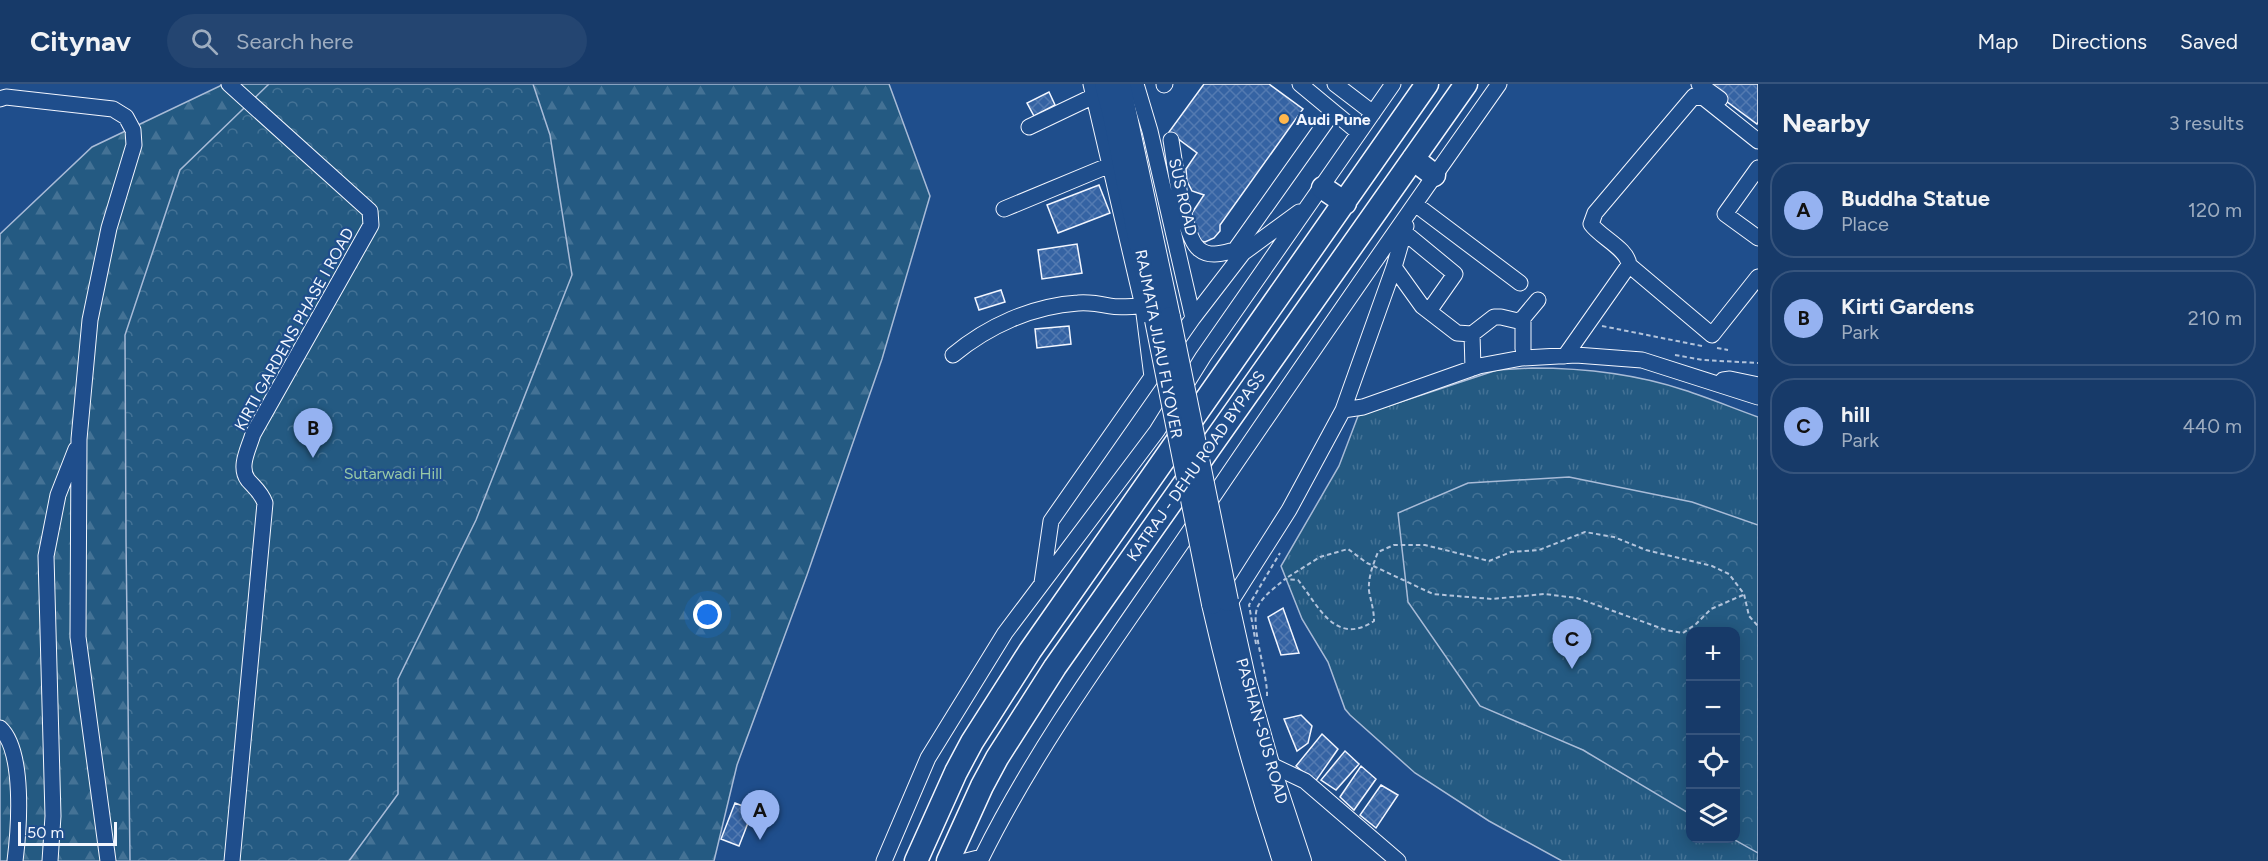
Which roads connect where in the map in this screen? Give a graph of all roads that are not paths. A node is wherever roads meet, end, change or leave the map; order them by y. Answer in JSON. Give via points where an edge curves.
{"nodes":[{"id":1,"x":229,"y":84,"type":"edge"},
{"id":2,"x":1120,"y":84,"type":"edge"},
{"id":3,"x":1136,"y":84,"type":"edge"},
{"id":4,"x":1300,"y":84,"type":"edge"},
{"id":5,"x":1335,"y":84,"type":"edge"},
{"id":6,"x":1393,"y":84,"type":"edge"},
{"id":7,"x":1427,"y":84,"type":"edge"},
{"id":8,"x":1466,"y":84,"type":"edge"},
{"id":9,"x":1498,"y":84,"type":"edge"},
{"id":10,"x":1699,"y":84,"type":"edge"},
{"id":11,"x":1097,"y":88,"type":"edge"},
{"id":12,"x":0,"y":99,"type":"edge"},
{"id":13,"x":1334,"y":112,"type":"junction"},
{"id":14,"x":1373,"y":113,"type":"junction"},
{"id":15,"x":1029,"y":127,"type":"dead end"},
{"id":16,"x":1758,"y":129,"type":"edge"},
{"id":17,"x":1359,"y":132,"type":"junction"},
{"id":18,"x":1171,"y":140,"type":"dead end"},
{"id":19,"x":1758,"y":141,"type":"edge"},
{"id":20,"x":1413,"y":159,"type":"junction"},
{"id":21,"x":1110,"y":165,"type":"junction"},
{"id":22,"x":1758,"y":168,"type":"edge"},
{"id":23,"x":1434,"y":175,"type":"junction"},
{"id":24,"x":1316,"y":196,"type":"junction"},
{"id":25,"x":1344,"y":203,"type":"junction"},
{"id":26,"x":1004,"y":209,"type":"dead end"},
{"id":27,"x":1412,"y":210,"type":"junction"},
{"id":28,"x":1404,"y":232,"type":"junction"},
{"id":29,"x":1758,"y":238,"type":"edge"},
{"id":30,"x":1472,"y":258,"type":"dead end"},
{"id":31,"x":1629,"y":265,"type":"junction"},
{"id":32,"x":1394,"y":267,"type":"junction"},
{"id":33,"x":1758,"y":277,"type":"edge"},
{"id":34,"x":1520,"y":283,"type":"dead end"},
{"id":35,"x":1538,"y":300,"type":"dead end"},
{"id":36,"x":1429,"y":311,"type":"junction"},
{"id":37,"x":1156,"y":315,"type":"junction"},
{"id":38,"x":1193,"y":318,"type":"junction"},
{"id":39,"x":1523,"y":318,"type":"junction"},
{"id":40,"x":1472,"y":334,"type":"junction"},
{"id":41,"x":1523,"y":349,"type":"dead end"},
{"id":42,"x":953,"y":355,"type":"dead end"},
{"id":43,"x":1565,"y":356,"type":"junction"},
{"id":44,"x":1473,"y":368,"type":"junction"},
{"id":45,"x":1152,"y":377,"type":"junction"},
{"id":46,"x":1709,"y":382,"type":"junction"},
{"id":47,"x":1758,"y":385,"type":"edge"},
{"id":48,"x":1758,"y":397,"type":"edge"},
{"id":49,"x":1342,"y":410,"type":"junction"},
{"id":50,"x":79,"y":439,"type":"junction"},
{"id":51,"x":1041,"y":585,"type":"junction"},
{"id":52,"x":1222,"y":603,"type":"junction"},
{"id":53,"x":0,"y":728,"type":"edge"},
{"id":54,"x":1269,"y":764,"type":"junction"},
{"id":55,"x":15,"y":861,"type":"edge"},
{"id":56,"x":50,"y":861,"type":"edge"},
{"id":57,"x":108,"y":861,"type":"edge"},
{"id":58,"x":232,"y":861,"type":"edge"},
{"id":59,"x":884,"y":861,"type":"edge"},
{"id":60,"x":916,"y":861,"type":"edge"},
{"id":61,"x":948,"y":861,"type":"edge"},
{"id":62,"x":966,"y":861,"type":"edge"},
{"id":63,"x":1283,"y":861,"type":"edge"},
{"id":64,"x":1301,"y":861,"type":"edge"},
{"id":65,"x":1398,"y":861,"type":"edge"}],
"edges":[{"from":1,"to":58,"type":"street","name":"KIRTI GARDENS PHASE I ROAD","via":[[370,211],[372,218],[253,434],[244,468],[245,476],[265,503]]},
{"from":2,"to":37,"type":"main road","name":"RAJMATA JIJAU FLYOVER"},
{"from":3,"to":38,"type":"street","name":"SUS ROAD"},
{"from":4,"to":13,"type":"street"},
{"from":5,"to":14,"type":"street"},
{"from":6,"to":14,"type":"street"},
{"from":7,"to":25,"type":"highway","name":"KATRAJ - DEHU ROAD BYPASS"},
{"from":8,"to":20,"type":"highway","name":"KATRAJ - DEHU ROAD BYPASS"},
{"from":9,"to":23,"type":"street"},
{"from":10,"to":16,"type":"street"},
{"from":11,"to":15,"type":"street"},
{"from":11,"to":21,"type":"street"},
{"from":11,"to":37,"type":"main road","name":"RAJMATA JIJAU FLYOVER","via":[[1113,115]]},
{"from":12,"to":50,"type":"street","via":[[113,109],[126,117],[133,130],[134,145],[109,228],[90,320]]},
{"from":13,"to":17,"type":"street"},
{"from":13,"to":18,"type":"street","via":[[1235,250],[1214,255],[1199,250],[1188,235]]},
{"from":14,"to":17,"type":"street"},
{"from":17,"to":24,"type":"street"},
{"from":19,"to":31,"type":"street","via":[[1704,98],[1694,96],[1595,213],[1591,224],[1626,254]]},
{"from":20,"to":23,"type":"highway"},
{"from":20,"to":61,"type":"highway","name":"KATRAJ - DEHU ROAD BYPASS","via":[[1048,677],[997,758]]},
{"from":21,"to":26,"type":"street"},
{"from":21,"to":37,"type":"street"},
{"from":22,"to":29,"type":"street","via":[[1725,214]]},
{"from":23,"to":27,"type":"street"},
{"from":24,"to":25,"type":"highway"},
{"from":24,"to":38,"type":"street","via":[[1243,253]]},
{"from":24,"to":51,"type":"street","via":[[1203,357],[1157,431]]},
{"from":25,"to":60,"type":"highway","name":"KATRAJ - DEHU ROAD BYPASS","via":[[990,711],[956,772]]},
{"from":27,"to":28,"type":"street"},
{"from":27,"to":30,"type":"street"},
{"from":27,"to":34,"type":"street"},
{"from":27,"to":62,"type":"street","via":[[1050,736],[982,857]]},
{"from":28,"to":32,"type":"street"},
{"from":28,"to":36,"type":"street","via":[[1455,274]]},
{"from":31,"to":33,"type":"street","via":[[1713,335]]},
{"from":31,"to":43,"type":"street"},
{"from":32,"to":36,"type":"street"},
{"from":32,"to":49,"type":"street"},
{"from":35,"to":39,"type":"street"},
{"from":36,"to":40,"type":"street","via":[[1456,333]]},
{"from":37,"to":42,"type":"street","via":[[1079,302],[1023,315],[974,337]]},
{"from":37,"to":45,"type":"street"},
{"from":37,"to":52,"type":"main road","name":"RAJMATA JIJAU FLYOVER","bridge":true},
{"from":38,"to":45,"type":"street"},
{"from":39,"to":40,"type":"street","via":[[1518,321],[1494,317]]},
{"from":39,"to":41,"type":"street"},
{"from":40,"to":44,"type":"street"},
{"from":43,"to":44,"type":"street","via":[[1522,358]]},
{"from":43,"to":46,"type":"street","via":[[1642,360]]},
{"from":44,"to":49,"type":"street","via":[[1363,407]]},
{"from":45,"to":51,"type":"street","via":[[1051,521]]},
{"from":46,"to":47,"type":"street","via":[[1730,379]]},
{"from":46,"to":48,"type":"street"},
{"from":49,"to":52,"type":"street","via":[[1249,576]]},
{"from":50,"to":56,"type":"street","via":[[58,495],[46,556],[53,816]]},
{"from":50,"to":57,"type":"street","via":[[78,637]]},
{"from":51,"to":59,"type":"street","via":[[1005,633],[928,758]]},
{"from":52,"to":54,"type":"main road","name":"PASHAN-SUS ROAD"},
{"from":52,"to":63,"type":"main road","name":"PASHAN-SUS ROAD","via":[[1242,730]]},
{"from":53,"to":55,"type":"street","via":[[8,735],[18,779]]},
{"from":54,"to":64,"type":"main road","name":"PASHAN-SUS ROAD"},
{"from":54,"to":65,"type":"street","via":[[1305,781]]}]}
